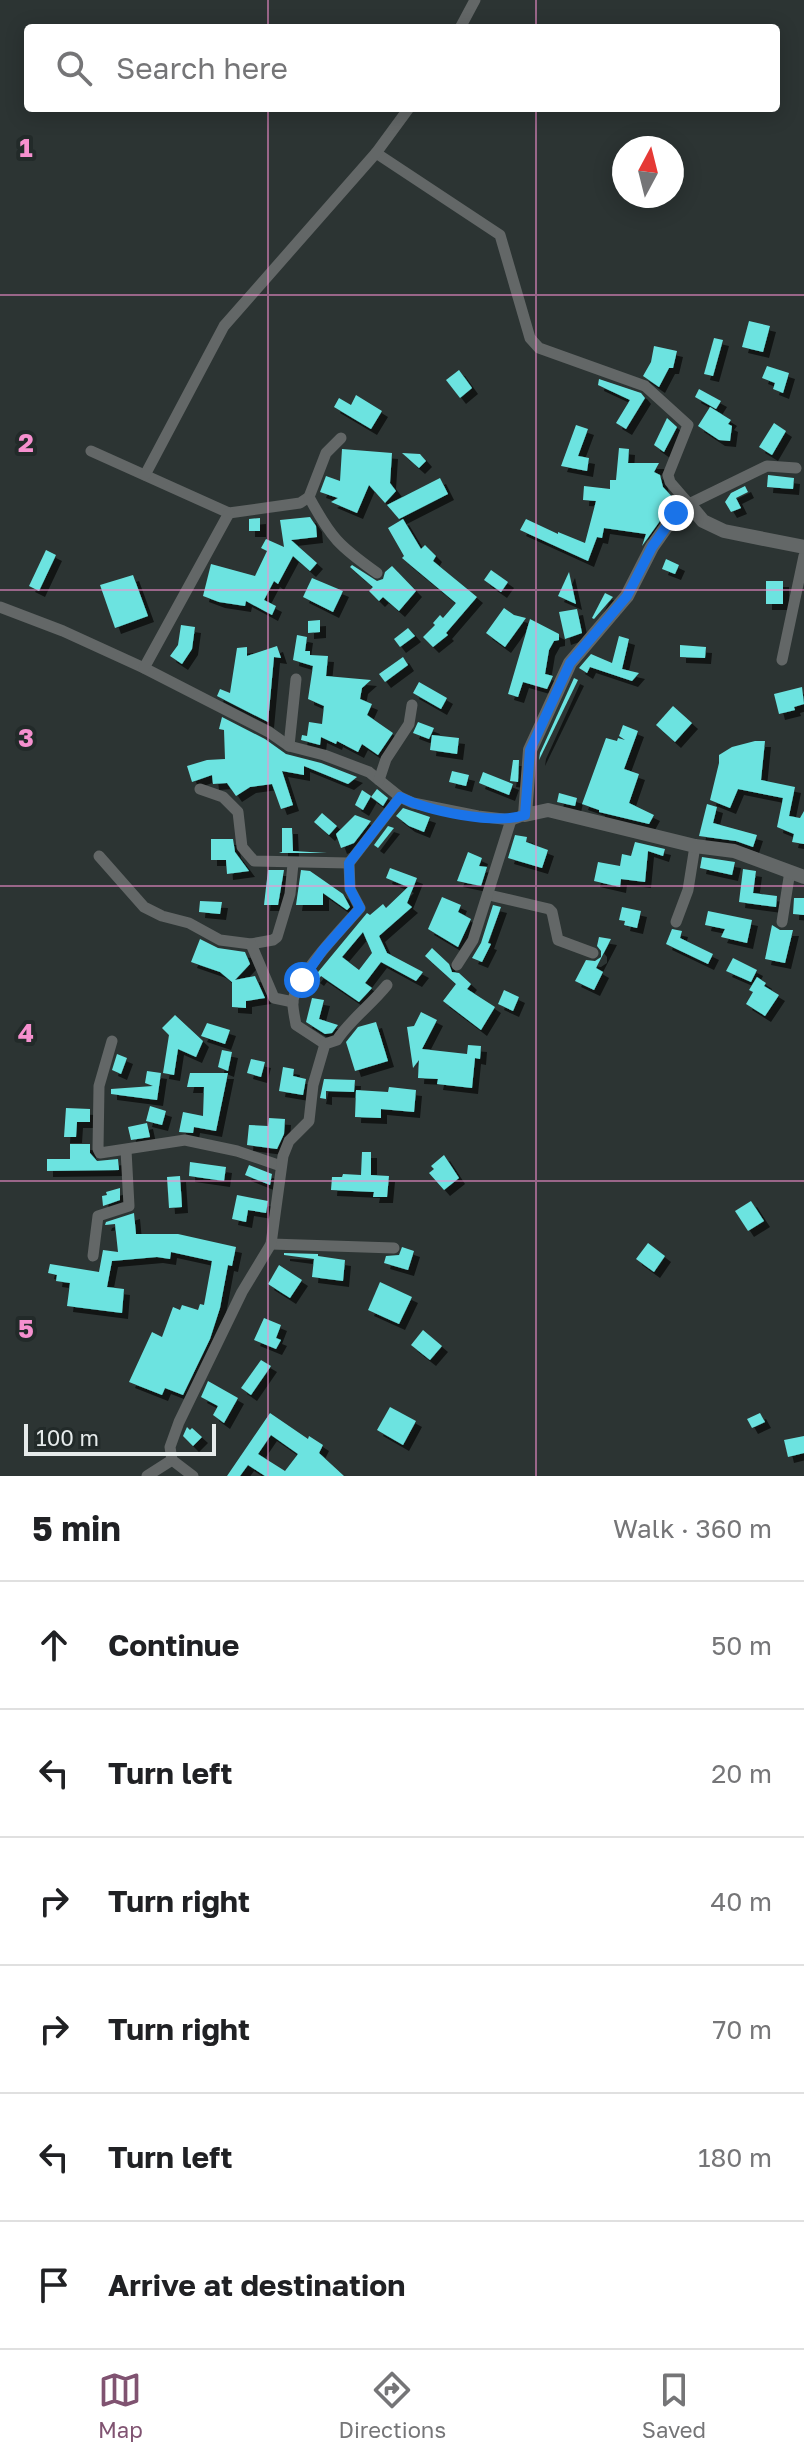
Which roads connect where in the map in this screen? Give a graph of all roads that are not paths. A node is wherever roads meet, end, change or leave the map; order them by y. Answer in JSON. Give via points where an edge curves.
{"nodes":[{"id":1,"x":475,"y":0,"type":"edge"},
{"id":2,"x":462,"y":24,"type":"edge"},
{"id":3,"x":406,"y":112,"type":"edge"},
{"id":4,"x":376,"y":153,"type":"junction"},
{"id":5,"x":341,"y":438,"type":"dead end"},
{"id":6,"x":91,"y":451,"type":"dead end"},
{"id":7,"x":796,"y":468,"type":"dead end"},
{"id":8,"x":145,"y":475,"type":"junction"},
{"id":9,"x":309,"y":497,"type":"junction"},
{"id":10,"x":689,"y":504,"type":"junction"},
{"id":11,"x":229,"y":513,"type":"junction"},
{"id":12,"x":804,"y":547,"type":"edge"},
{"id":13,"x":804,"y":556,"type":"edge"},
{"id":14,"x":377,"y":573,"type":"dead end"},
{"id":15,"x":0,"y":607,"type":"edge"},
{"id":16,"x":782,"y":660,"type":"dead end"},
{"id":17,"x":144,"y":668,"type":"junction"},
{"id":18,"x":296,"y":679,"type":"dead end"},
{"id":19,"x":412,"y":705,"type":"dead end"},
{"id":20,"x":289,"y":746,"type":"junction"},
{"id":21,"x":379,"y":780,"type":"junction"},
{"id":22,"x":200,"y":789,"type":"dead end"},
{"id":23,"x":400,"y":797,"type":"junction"},
{"id":24,"x":518,"y":818,"type":"junction"},
{"id":25,"x":695,"y":846,"type":"junction"},
{"id":26,"x":99,"y":856,"type":"dead end"},
{"id":27,"x":349,"y":863,"type":"junction"},
{"id":28,"x":293,"y":864,"type":"junction"},
{"id":29,"x":797,"y":874,"type":"edge"},
{"id":30,"x":489,"y":895,"type":"junction"},
{"id":31,"x":676,"y":922,"type":"dead end"},
{"id":32,"x":782,"y":922,"type":"dead end"},
{"id":33,"x":251,"y":944,"type":"junction"},
{"id":34,"x":593,"y":953,"type":"dead end"},
{"id":35,"x":457,"y":965,"type":"dead end"},
{"id":36,"x":387,"y":985,"type":"dead end"},
{"id":37,"x":293,"y":1002,"type":"junction"},
{"id":38,"x":112,"y":1041,"type":"dead end"},
{"id":39,"x":325,"y":1044,"type":"junction"},
{"id":40,"x":126,"y":1150,"type":"junction"},
{"id":41,"x":281,"y":1166,"type":"junction"},
{"id":42,"x":271,"y":1244,"type":"junction"},
{"id":43,"x":394,"y":1248,"type":"dead end"},
{"id":44,"x":93,"y":1256,"type":"dead end"},
{"id":45,"x":172,"y":1460,"type":"junction"},
{"id":46,"x":147,"y":1476,"type":"edge"},
{"id":47,"x":193,"y":1476,"type":"edge"}],
"edges":[{"from":1,"to":2,"type":"street"},
{"from":3,"to":4,"type":"street"},
{"from":4,"to":8,"type":"street","via":[[224,326]]},
{"from":4,"to":10,"type":"street","via":[[500,235],[530,338],[539,348],[645,386],[688,425],[668,475]]},
{"from":5,"to":9,"type":"street","via":[[326,453]]},
{"from":6,"to":8,"type":"street"},
{"from":7,"to":10,"type":"street","via":[[767,466]]},
{"from":8,"to":11,"type":"street"},
{"from":9,"to":11,"type":"street","via":[[300,503]]},
{"from":9,"to":14,"type":"street","via":[[344,550]]},
{"from":10,"to":12,"type":"street","via":[[703,521],[724,531]]},
{"from":10,"to":24,"type":"street","via":[[652,547],[627,596],[570,663],[530,750]]},
{"from":11,"to":17,"type":"street"},
{"from":13,"to":16,"type":"street"},
{"from":15,"to":17,"type":"street"},
{"from":17,"to":20,"type":"street"},
{"from":18,"to":20,"type":"street"},
{"from":19,"to":21,"type":"street","via":[[409,724]]},
{"from":20,"to":21,"type":"street","via":[[347,763]]},
{"from":21,"to":23,"type":"street"},
{"from":22,"to":28,"type":"street","via":[[223,797],[238,812],[242,847],[254,861]]},
{"from":23,"to":24,"type":"street","via":[[450,811]]},
{"from":23,"to":27,"type":"street"},
{"from":24,"to":25,"type":"street","via":[[548,810]]},
{"from":24,"to":30,"type":"street"},
{"from":25,"to":29,"type":"street","via":[[734,851]]},
{"from":25,"to":31,"type":"street"},
{"from":26,"to":33,"type":"street","via":[[144,907],[220,940]]},
{"from":27,"to":28,"type":"street"},
{"from":27,"to":37,"type":"street","via":[[350,889],[360,908],[323,950]]},
{"from":28,"to":33,"type":"street","via":[[277,937]]},
{"from":29,"to":32,"type":"street"},
{"from":30,"to":34,"type":"street","via":[[549,909],[558,940]]},
{"from":30,"to":35,"type":"street","via":[[473,940]]},
{"from":33,"to":37,"type":"street","via":[[274,998]]},
{"from":36,"to":39,"type":"street","via":[[337,1040]]},
{"from":37,"to":39,"type":"street","via":[[296,1025]]},
{"from":38,"to":40,"type":"street","via":[[99,1086],[98,1149],[105,1154]]},
{"from":39,"to":41,"type":"street","via":[[309,1121],[289,1141]]},
{"from":40,"to":41,"type":"street","via":[[185,1140]]},
{"from":40,"to":44,"type":"street","via":[[129,1206],[98,1216]]},
{"from":41,"to":42,"type":"street"},
{"from":42,"to":43,"type":"street"},
{"from":42,"to":45,"type":"street","via":[[179,1422],[170,1447]]},
{"from":45,"to":46,"type":"street"},
{"from":45,"to":47,"type":"street"}]}
